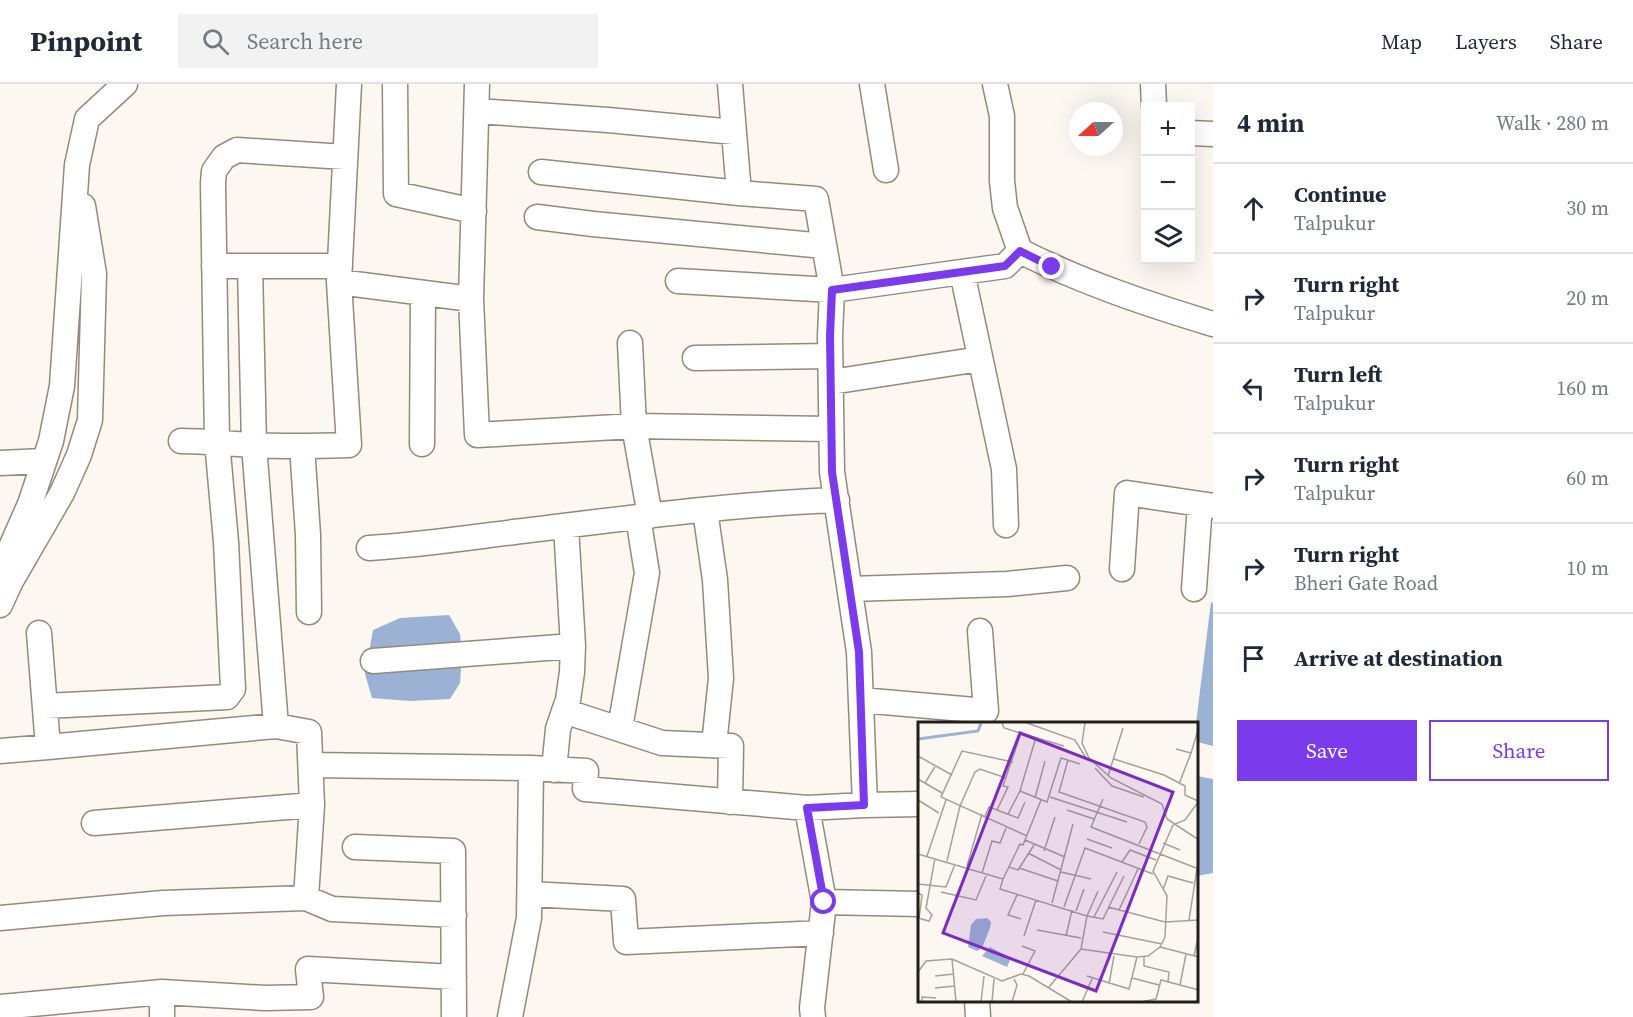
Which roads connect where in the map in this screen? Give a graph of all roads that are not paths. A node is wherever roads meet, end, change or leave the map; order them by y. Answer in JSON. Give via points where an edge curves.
{"nodes":[{"id":1,"x":125,"y":84,"type":"edge"},
{"id":2,"x":349,"y":84,"type":"edge"},
{"id":3,"x":395,"y":84,"type":"edge"},
{"id":4,"x":477,"y":84,"type":"edge"},
{"id":5,"x":730,"y":84,"type":"edge"},
{"id":6,"x":872,"y":84,"type":"edge"},
{"id":7,"x":995,"y":84,"type":"edge"},
{"id":8,"x":1153,"y":84,"type":"edge"},
{"id":9,"x":1154,"y":102,"type":"edge"},
{"id":10,"x":477,"y":111,"type":"junction"},
{"id":11,"x":734,"y":132,"type":"junction"},
{"id":12,"x":1195,"y":133,"type":"edge"},
{"id":13,"x":1213,"y":134,"type":"edge"},
{"id":14,"x":345,"y":157,"type":"junction"},
{"id":15,"x":76,"y":165,"type":"junction"},
{"id":16,"x":886,"y":170,"type":"dead end"},
{"id":17,"x":541,"y":172,"type":"dead end"},
{"id":18,"x":740,"y":193,"type":"junction"},
{"id":19,"x":474,"y":211,"type":"junction"},
{"id":20,"x":537,"y":217,"type":"dead end"},
{"id":21,"x":824,"y":246,"type":"junction"},
{"id":22,"x":1020,"y":251,"type":"junction"},
{"id":23,"x":213,"y":266,"type":"junction"},
{"id":24,"x":250,"y":266,"type":"junction"},
{"id":25,"x":962,"y":272,"type":"junction"},
{"id":26,"x":339,"y":274,"type":"junction"},
{"id":27,"x":678,"y":281,"type":"dead end"},
{"id":28,"x":832,"y":290,"type":"junction"},
{"id":29,"x":423,"y":293,"type":"junction"},
{"id":30,"x":471,"y":299,"type":"junction"},
{"id":31,"x":1213,"y":324,"type":"edge"},
{"id":32,"x":630,"y":343,"type":"dead end"},
{"id":33,"x":830,"y":356,"type":"junction"},
{"id":34,"x":695,"y":358,"type":"dead end"},
{"id":35,"x":980,"y":359,"type":"junction"},
{"id":36,"x":831,"y":382,"type":"junction"},
{"id":37,"x":634,"y":426,"type":"junction"},
{"id":38,"x":831,"y":429,"type":"junction"},
{"id":39,"x":181,"y":441,"type":"dead end"},
{"id":40,"x":216,"y":441,"type":"junction"},
{"id":41,"x":422,"y":444,"type":"dead end"},
{"id":42,"x":255,"y":445,"type":"junction"},
{"id":43,"x":302,"y":446,"type":"junction"},
{"id":44,"x":44,"y":461,"type":"junction"},
{"id":45,"x":0,"y":463,"type":"edge"},
{"id":46,"x":837,"y":500,"type":"junction"},
{"id":47,"x":1206,"y":505,"type":"edge"},
{"id":48,"x":705,"y":510,"type":"junction"},
{"id":49,"x":644,"y":516,"type":"junction"},
{"id":50,"x":566,"y":525,"type":"junction"},
{"id":51,"x":1006,"y":525,"type":"dead end"},
{"id":52,"x":369,"y":548,"type":"dead end"},
{"id":53,"x":1122,"y":569,"type":"dead end"},
{"id":54,"x":0,"y":573,"type":"edge"},
{"id":55,"x":1067,"y":578,"type":"dead end"},
{"id":56,"x":850,"y":589,"type":"junction"},
{"id":57,"x":1194,"y":589,"type":"dead end"},
{"id":58,"x":0,"y":605,"type":"edge"},
{"id":59,"x":309,"y":612,"type":"dead end"},
{"id":60,"x":980,"y":631,"type":"dead end"},
{"id":61,"x":39,"y":633,"type":"dead end"},
{"id":62,"x":573,"y":646,"type":"junction"},
{"id":63,"x":373,"y":661,"type":"dead end"},
{"id":64,"x":861,"y":700,"type":"junction"},
{"id":65,"x":45,"y":706,"type":"junction"},
{"id":66,"x":564,"y":711,"type":"junction"},
{"id":67,"x":276,"y":726,"type":"junction"},
{"id":68,"x":620,"y":728,"type":"junction"},
{"id":69,"x":714,"y":745,"type":"junction"},
{"id":70,"x":48,"y":747,"type":"junction"},
{"id":71,"x":0,"y":751,"type":"edge"},
{"id":72,"x":311,"y":765,"type":"junction"},
{"id":73,"x":543,"y":769,"type":"junction"},
{"id":74,"x":730,"y":802,"type":"junction"},
{"id":75,"x":918,"y":804,"type":"edge"},
{"id":76,"x":864,"y":805,"type":"junction"},
{"id":77,"x":312,"y":806,"type":"junction"},
{"id":78,"x":807,"y":808,"type":"junction"},
{"id":79,"x":94,"y":823,"type":"dead end"},
{"id":80,"x":355,"y":847,"type":"dead end"},
{"id":81,"x":530,"y":894,"type":"junction"},
{"id":82,"x":306,"y":898,"type":"junction"},
{"id":83,"x":824,"y":902,"type":"junction"},
{"id":84,"x":918,"y":904,"type":"edge"},
{"id":85,"x":454,"y":915,"type":"junction"},
{"id":86,"x":0,"y":918,"type":"edge"},
{"id":87,"x":821,"y":933,"type":"junction"},
{"id":88,"x":454,"y":977,"type":"junction"},
{"id":89,"x":162,"y":992,"type":"junction"},
{"id":90,"x":977,"y":1002,"type":"edge"},
{"id":91,"x":0,"y":1007,"type":"edge"},
{"id":92,"x":265,"y":1008,"type":"edge"},
{"id":93,"x":162,"y":1017,"type":"edge"},
{"id":94,"x":454,"y":1017,"type":"edge"},
{"id":95,"x":510,"y":1017,"type":"edge"},
{"id":96,"x":813,"y":1017,"type":"edge"},
{"id":97,"x":978,"y":1017,"type":"edge"}],
"edges":[{"from":1,"to":15,"type":"street","via":[[87,119]]},
{"from":2,"to":14,"type":"street"},
{"from":3,"to":19,"type":"street","via":[[396,195]]},
{"from":4,"to":10,"type":"street"},
{"from":5,"to":11,"type":"street"},
{"from":6,"to":16,"type":"street"},
{"from":7,"to":22,"type":"street","via":[[1002,116],[1005,208]]},
{"from":8,"to":9,"type":"street"},
{"from":10,"to":11,"type":"street"},
{"from":10,"to":19,"type":"street"},
{"from":11,"to":18,"type":"street"},
{"from":12,"to":13,"type":"street"},
{"from":14,"to":23,"type":"street","via":[[237,150],[224,157],[214,171]]},
{"from":14,"to":26,"type":"street"},
{"from":15,"to":44,"type":"street","via":[[62,386]]},
{"from":15,"to":58,"type":"street","via":[[94,274],[90,420],[62,493]]},
{"from":17,"to":18,"type":"street"},
{"from":18,"to":21,"type":"street","via":[[816,199]]},
{"from":19,"to":30,"type":"street"},
{"from":20,"to":21,"type":"street"},
{"from":21,"to":28,"type":"street"},
{"from":22,"to":25,"type":"street","via":[[1005,266]]},
{"from":22,"to":31,"type":"street","via":[[1052,267]]},
{"from":23,"to":24,"type":"street"},
{"from":23,"to":40,"type":"street"},
{"from":24,"to":26,"type":"street"},
{"from":24,"to":42,"type":"street"},
{"from":25,"to":28,"type":"street"},
{"from":25,"to":35,"type":"street"},
{"from":26,"to":29,"type":"street"},
{"from":26,"to":43,"type":"street","via":[[349,445]]},
{"from":27,"to":28,"type":"street"},
{"from":28,"to":33,"type":"street"},
{"from":29,"to":30,"type":"street"},
{"from":29,"to":41,"type":"street"},
{"from":30,"to":37,"type":"street","via":[[477,435]]},
{"from":32,"to":37,"type":"street"},
{"from":33,"to":34,"type":"street"},
{"from":33,"to":36,"type":"street"},
{"from":35,"to":36,"type":"street"},
{"from":35,"to":51,"type":"street","via":[[1004,470]]},
{"from":36,"to":38,"type":"street"},
{"from":37,"to":38,"type":"street"},
{"from":37,"to":49,"type":"street"},
{"from":38,"to":46,"type":"street"},
{"from":39,"to":40,"type":"street"},
{"from":40,"to":42,"type":"street"},
{"from":40,"to":65,"type":"street","via":[[226,542],[233,689],[227,697]]},
{"from":42,"to":43,"type":"street"},
{"from":42,"to":67,"type":"street"},
{"from":43,"to":59,"type":"street"},
{"from":44,"to":45,"type":"street"},
{"from":44,"to":54,"type":"street"},
{"from":46,"to":48,"type":"street"},
{"from":46,"to":56,"type":"street"},
{"from":47,"to":53,"type":"street","via":[[1127,493]]},
{"from":47,"to":57,"type":"street"},
{"from":48,"to":49,"type":"street"},
{"from":48,"to":69,"type":"street","via":[[715,580],[721,678]]},
{"from":49,"to":50,"type":"street"},
{"from":49,"to":68,"type":"street","via":[[647,573]]},
{"from":50,"to":52,"type":"street"},
{"from":50,"to":62,"type":"street"},
{"from":55,"to":56,"type":"street"},
{"from":56,"to":64,"type":"street"},
{"from":60,"to":64,"type":"street","via":[[986,711]]},
{"from":61,"to":65,"type":"street"},
{"from":62,"to":63,"type":"street"},
{"from":62,"to":66,"type":"street"},
{"from":64,"to":76,"type":"street"},
{"from":65,"to":70,"type":"street"},
{"from":66,"to":68,"type":"street"},
{"from":66,"to":73,"type":"street"},
{"from":67,"to":70,"type":"street"},
{"from":67,"to":72,"type":"street","via":[[309,732]]},
{"from":68,"to":69,"type":"street","via":[[662,742]]},
{"from":69,"to":74,"type":"street","via":[[731,746]]},
{"from":70,"to":71,"type":"street"},
{"from":72,"to":73,"type":"street"},
{"from":72,"to":77,"type":"street"},
{"from":73,"to":74,"type":"street","via":[[586,771],[585,789]]},
{"from":73,"to":81,"type":"street"},
{"from":74,"to":78,"type":"street"},
{"from":75,"to":76,"type":"street"},
{"from":76,"to":78,"type":"street"},
{"from":77,"to":79,"type":"street"},
{"from":77,"to":82,"type":"street"},
{"from":78,"to":83,"type":"street"},
{"from":80,"to":85,"type":"street","via":[[453,851]]},
{"from":81,"to":87,"type":"street","via":[[623,899],[626,942]]},
{"from":81,"to":95,"type":"street"},
{"from":82,"to":85,"type":"street","via":[[333,909]]},
{"from":82,"to":86,"type":"street","via":[[163,903]]},
{"from":83,"to":84,"type":"street"},
{"from":83,"to":87,"type":"street"},
{"from":85,"to":88,"type":"street"},
{"from":87,"to":96,"type":"street"},
{"from":88,"to":92,"type":"street","via":[[308,969],[311,997]]},
{"from":88,"to":94,"type":"street"},
{"from":89,"to":91,"type":"street"},
{"from":89,"to":92,"type":"street"},
{"from":89,"to":93,"type":"street"},
{"from":90,"to":97,"type":"street"}]}
